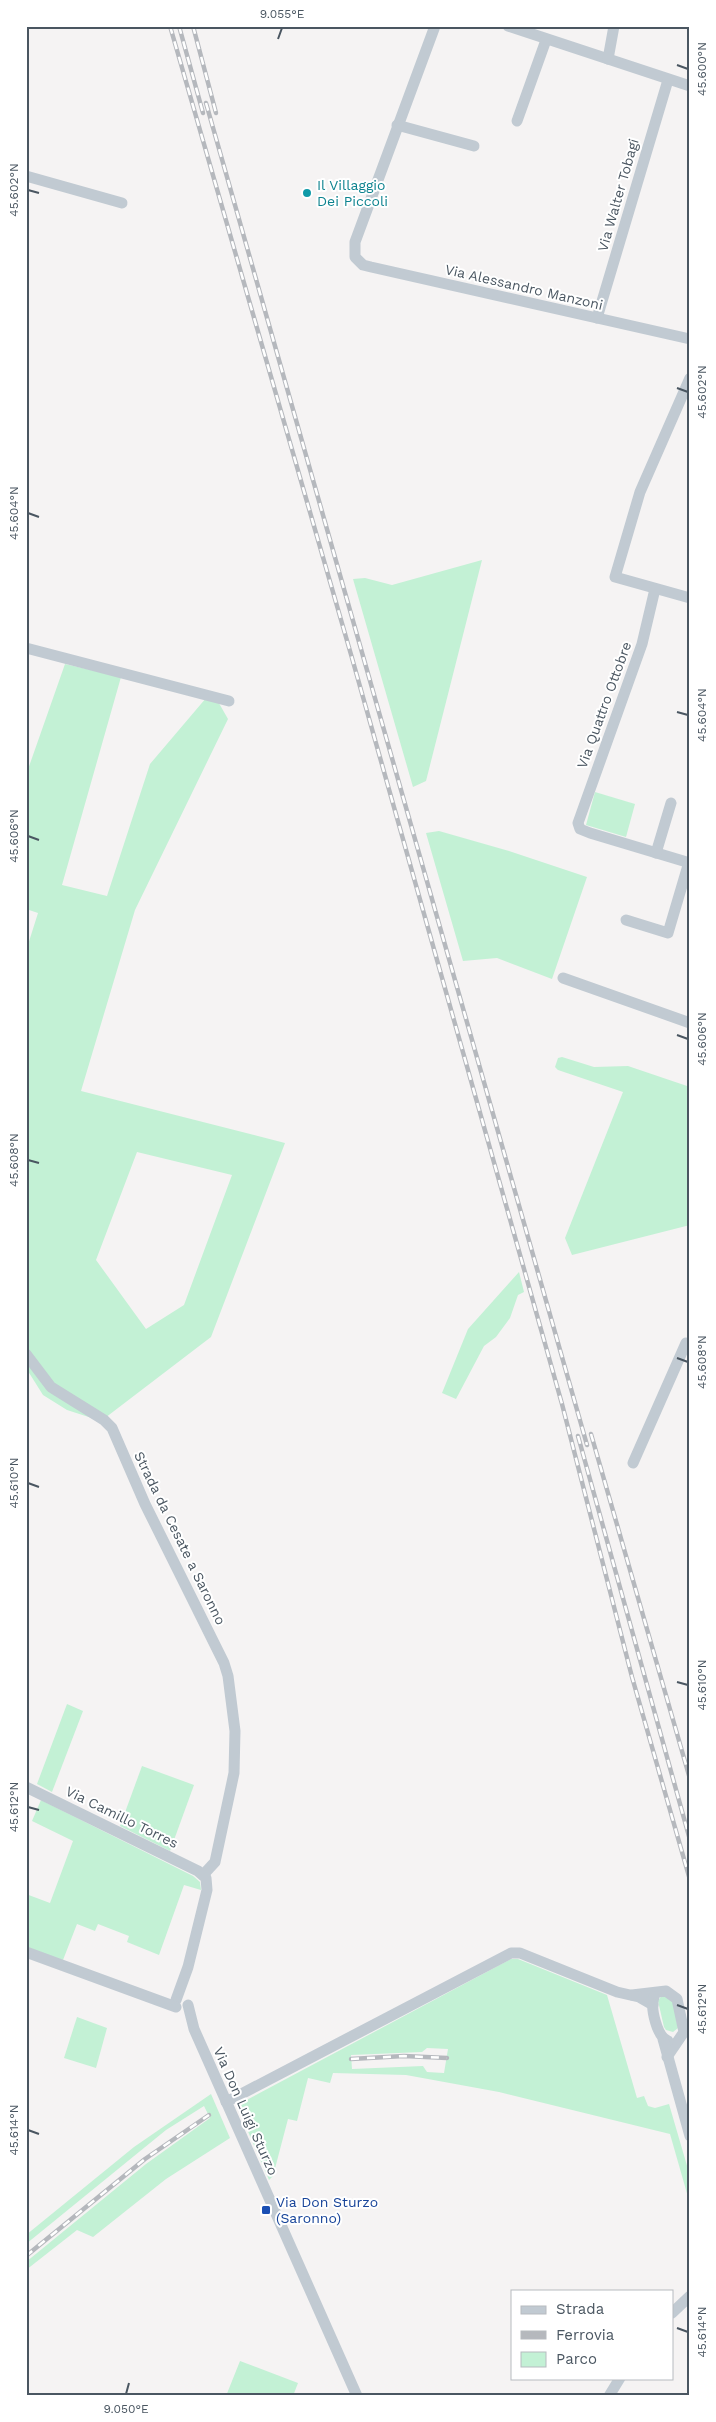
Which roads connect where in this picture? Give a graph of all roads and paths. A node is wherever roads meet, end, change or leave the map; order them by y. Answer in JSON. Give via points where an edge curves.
{"nodes":[{"id":1,"x":435,"y":26,"type":"edge"},
{"id":2,"x":508,"y":26,"type":"edge"},
{"id":3,"x":614,"y":26,"type":"edge"},
{"id":4,"x":528,"y":29,"type":"edge"},
{"id":5,"x":546,"y":40,"type":"junction"},
{"id":6,"x":608,"y":59,"type":"junction"},
{"id":7,"x":668,"y":80,"type":"junction"},
{"id":8,"x":690,"y":86,"type":"edge"},
{"id":9,"x":517,"y":121,"type":"dead end"},
{"id":10,"x":397,"y":124,"type":"junction"},
{"id":11,"x":474,"y":146,"type":"dead end"},
{"id":12,"x":26,"y":176,"type":"edge"},
{"id":13,"x":122,"y":203,"type":"dead end"},
{"id":14,"x":597,"y":318,"type":"junction"},
{"id":15,"x":690,"y":339,"type":"edge"},
{"id":16,"x":690,"y":378,"type":"edge"},
{"id":17,"x":655,"y":589,"type":"junction"},
{"id":18,"x":690,"y":598,"type":"edge"},
{"id":19,"x":26,"y":648,"type":"edge"},
{"id":20,"x":229,"y":701,"type":"dead end"},
{"id":21,"x":671,"y":803,"type":"dead end"},
{"id":22,"x":656,"y":853,"type":"junction"},
{"id":23,"x":689,"y":863,"type":"edge"},
{"id":24,"x":626,"y":920,"type":"dead end"},
{"id":25,"x":563,"y":978,"type":"dead end"},
{"id":26,"x":690,"y":1023,"type":"edge"},
{"id":27,"x":685,"y":1342,"type":"edge"},
{"id":28,"x":26,"y":1354,"type":"edge"},
{"id":29,"x":633,"y":1463,"type":"dead end"},
{"id":30,"x":26,"y":1787,"type":"edge"},
{"id":31,"x":203,"y":1875,"type":"junction"},
{"id":32,"x":26,"y":1952,"type":"edge"},
{"id":33,"x":661,"y":1991,"type":"junction"},
{"id":34,"x":631,"y":1995,"type":"junction"},
{"id":35,"x":180,"y":2004,"type":"junction"},
{"id":36,"x":653,"y":2005,"type":"junction"},
{"id":37,"x":663,"y":2039,"type":"junction"},
{"id":38,"x":677,"y":2040,"type":"junction"},
{"id":39,"x":667,"y":2057,"type":"junction"},
{"id":40,"x":226,"y":2102,"type":"junction"},
{"id":41,"x":690,"y":2136,"type":"edge"},
{"id":42,"x":690,"y":2296,"type":"edge"},
{"id":43,"x":674,"y":2312,"type":"edge"},
{"id":44,"x":619,"y":2380,"type":"edge"},
{"id":45,"x":357,"y":2396,"type":"edge"},
{"id":46,"x":609,"y":2396,"type":"edge"}],
"edges":[{"from":1,"to":10,"type":"street"},
{"from":2,"to":4,"type":"street"},
{"from":3,"to":6,"type":"street"},
{"from":4,"to":5,"type":"street"},
{"from":5,"to":6,"type":"street"},
{"from":5,"to":9,"type":"street"},
{"from":6,"to":7,"type":"street"},
{"from":7,"to":8,"type":"street"},
{"from":7,"to":14,"type":"street","name":"Via Walter Tobagi"},
{"from":10,"to":11,"type":"street"},
{"from":10,"to":14,"type":"street","name":"Via Alessandro Manzoni","via":[[355,242],[355,257],[363,265]]},
{"from":12,"to":13,"type":"street"},
{"from":14,"to":15,"type":"street","name":"Via Alessandro Manzoni"},
{"from":16,"to":17,"type":"street","via":[[640,492],[615,577]]},
{"from":17,"to":18,"type":"street"},
{"from":17,"to":22,"type":"street","name":"Via Quattro Ottobre","via":[[642,644],[578,823],[580,829]]},
{"from":19,"to":20,"type":"street"},
{"from":21,"to":22,"type":"street"},
{"from":22,"to":23,"type":"street"},
{"from":23,"to":24,"type":"street","via":[[668,933]]},
{"from":25,"to":26,"type":"street"},
{"from":27,"to":29,"type":"street"},
{"from":28,"to":31,"type":"street","name":"Strada da Cesate a Saronno","via":[[51,1387],[108,1423],[224,1663],[232,1693],[234,1773],[215,1862]]},
{"from":30,"to":31,"type":"street","name":"Via Camillo Torres"},
{"from":31,"to":35,"type":"street","name":"Via Don Luigi Sturzo","via":[[207,1890]]},
{"from":32,"to":35,"type":"street","via":[[161,2002]]},
{"from":33,"to":34,"type":"street"},
{"from":33,"to":36,"type":"street","via":[[655,1996]]},
{"from":33,"to":38,"type":"street","via":[[671,1993],[677,2000],[684,2028]]},
{"from":34,"to":36,"type":"street"},
{"from":34,"to":40,"type":"street","via":[[520,1953],[510,1953]]},
{"from":35,"to":40,"type":"street","name":"Via Don Luigi Sturzo"},
{"from":36,"to":37,"type":"street"},
{"from":37,"to":38,"type":"street"},
{"from":37,"to":39,"type":"street"},
{"from":38,"to":39,"type":"street"},
{"from":39,"to":41,"type":"street"},
{"from":40,"to":45,"type":"street","name":"Via Don Luigi Sturzo"},
{"from":42,"to":43,"type":"street"},
{"from":44,"to":46,"type":"street"}]}
